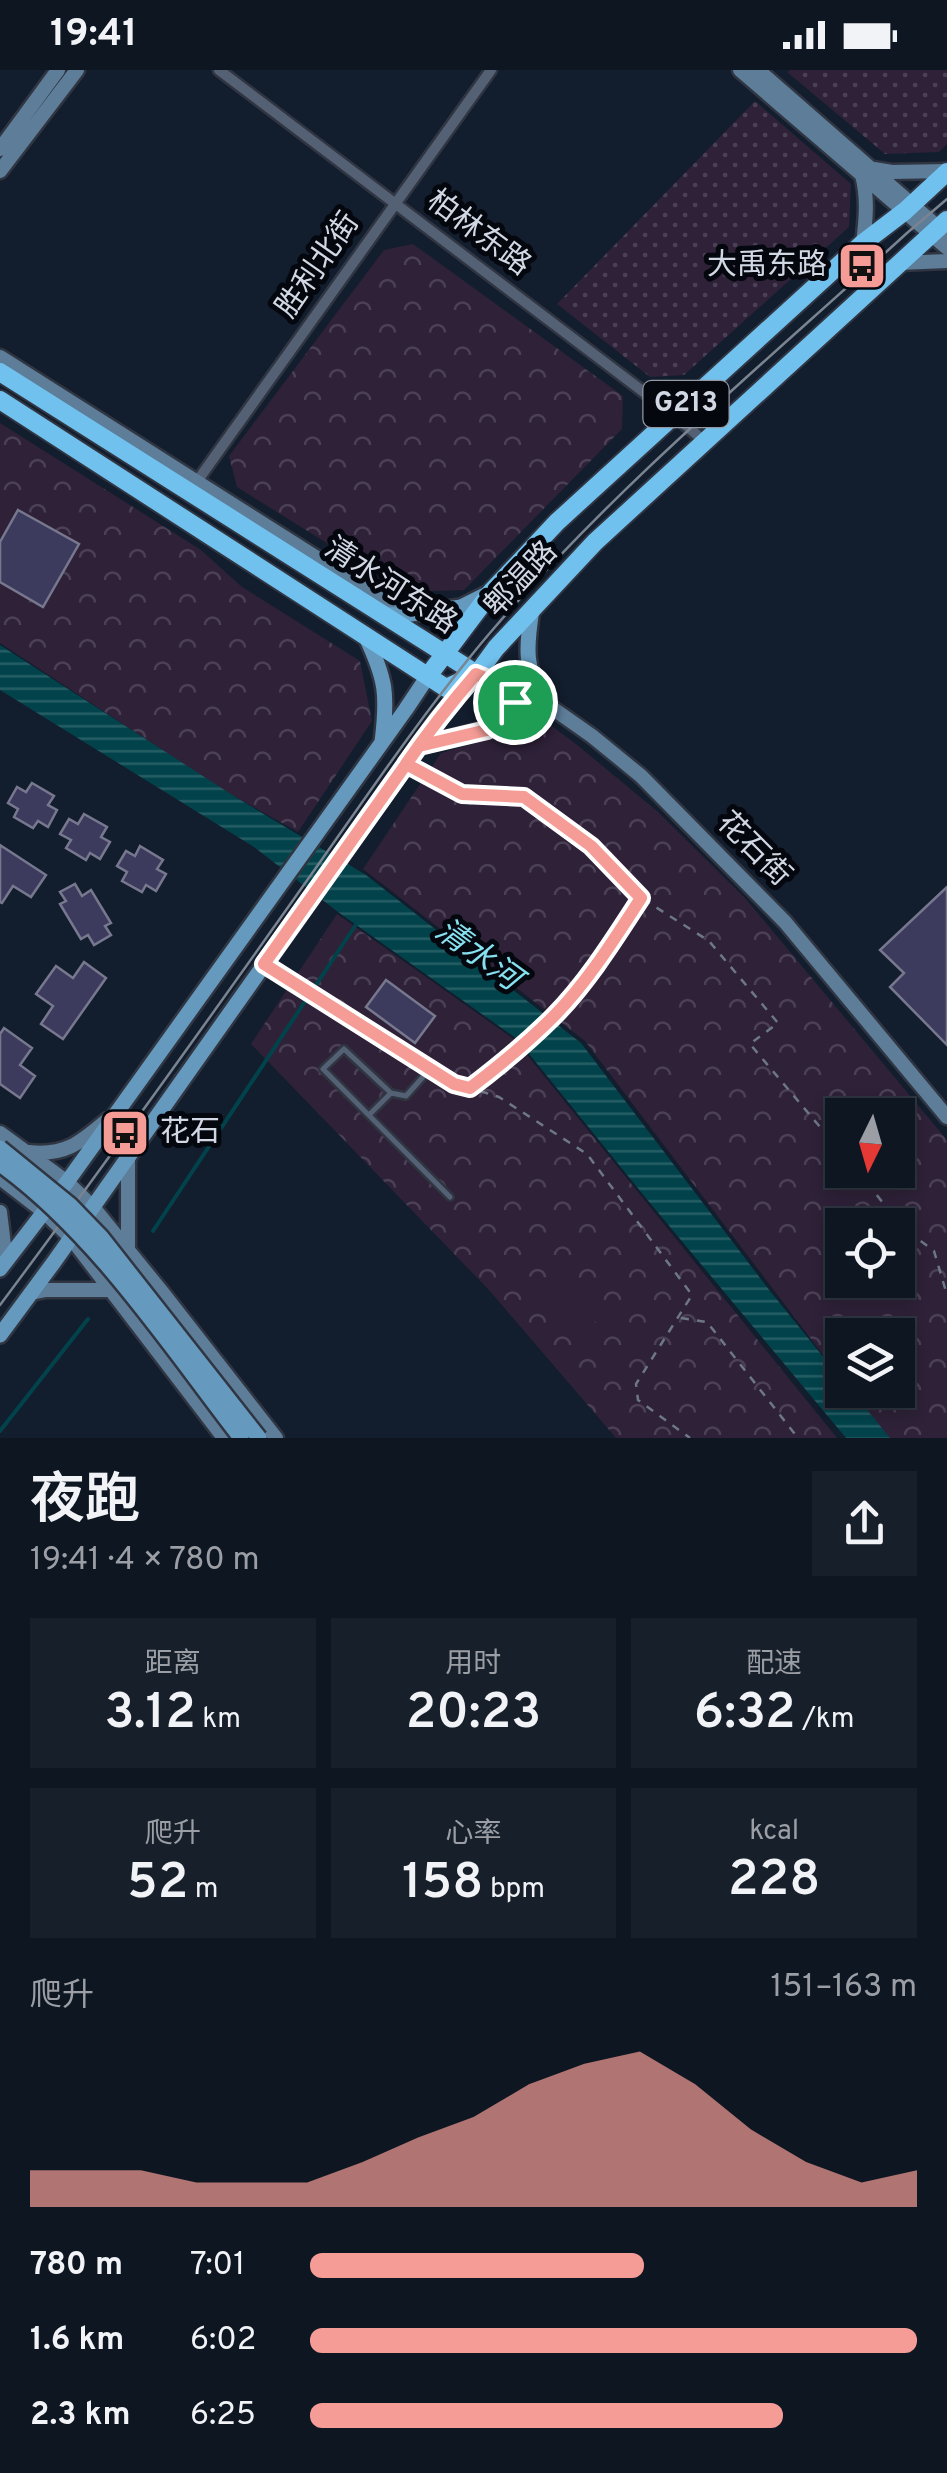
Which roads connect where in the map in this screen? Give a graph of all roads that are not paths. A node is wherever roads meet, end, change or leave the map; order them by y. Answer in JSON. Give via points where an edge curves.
{"nodes":[{"id":1,"x":58,"y":70,"type":"edge"},
{"id":2,"x":76,"y":70,"type":"edge"},
{"id":3,"x":219,"y":70,"type":"edge"},
{"id":4,"x":492,"y":70,"type":"edge"},
{"id":5,"x":740,"y":70,"type":"edge"},
{"id":6,"x":758,"y":70,"type":"edge"},
{"id":7,"x":0,"y":149,"type":"edge"},
{"id":8,"x":0,"y":171,"type":"edge"},
{"id":9,"x":868,"y":172,"type":"junction"},
{"id":10,"x":947,"y":172,"type":"edge"},
{"id":11,"x":395,"y":203,"type":"junction"},
{"id":12,"x":928,"y":222,"type":"edge"},
{"id":13,"x":862,"y":243,"type":"junction"},
{"id":14,"x":947,"y":248,"type":"edge"},
{"id":15,"x":947,"y":261,"type":"edge"},
{"id":16,"x":898,"y":263,"type":"junction"},
{"id":17,"x":0,"y":356,"type":"edge"},
{"id":18,"x":0,"y":372,"type":"edge"},
{"id":19,"x":0,"y":400,"type":"edge"},
{"id":20,"x":674,"y":415,"type":"junction"},
{"id":21,"x":704,"y":441,"type":"junction"},
{"id":22,"x":193,"y":486,"type":"junction"},
{"id":23,"x":492,"y":591,"type":"junction"},
{"id":24,"x":532,"y":609,"type":"junction"},
{"id":25,"x":411,"y":614,"type":"junction"},
{"id":26,"x":386,"y":615,"type":"junction"},
{"id":27,"x":365,"y":635,"type":"junction"},
{"id":28,"x":442,"y":654,"type":"junction"},
{"id":29,"x":476,"y":674,"type":"junction"},
{"id":30,"x":428,"y":676,"type":"junction"},
{"id":31,"x":523,"y":694,"type":"junction"},
{"id":32,"x":545,"y":703,"type":"junction"},
{"id":33,"x":382,"y":742,"type":"junction"},
{"id":34,"x":419,"y":746,"type":"junction"},
{"id":35,"x":264,"y":964,"type":"junction"},
{"id":36,"x":391,"y":1094,"type":"junction"},
{"id":37,"x":119,"y":1109,"type":"junction"},
{"id":38,"x":369,"y":1116,"type":"junction"},
{"id":39,"x":947,"y":1117,"type":"edge"},
{"id":40,"x":0,"y":1133,"type":"edge"},
{"id":41,"x":0,"y":1148,"type":"edge"},
{"id":42,"x":26,"y":1152,"type":"junction"},
{"id":43,"x":128,"y":1158,"type":"junction"},
{"id":44,"x":0,"y":1164,"type":"edge"},
{"id":45,"x":0,"y":1178,"type":"edge"},
{"id":46,"x":67,"y":1182,"type":"junction"},
{"id":47,"x":450,"y":1197,"type":"dead end"},
{"id":48,"x":93,"y":1207,"type":"junction"},
{"id":49,"x":0,"y":1212,"type":"edge"},
{"id":50,"x":44,"y":1212,"type":"junction"},
{"id":51,"x":72,"y":1238,"type":"junction"},
{"id":52,"x":128,"y":1250,"type":"junction"},
{"id":53,"x":3,"y":1265,"type":"edge"},
{"id":54,"x":112,"y":1290,"type":"junction"},
{"id":55,"x":31,"y":1293,"type":"junction"},
{"id":56,"x":0,"y":1334,"type":"edge"},
{"id":57,"x":224,"y":1438,"type":"edge"},
{"id":58,"x":241,"y":1438,"type":"edge"},
{"id":59,"x":259,"y":1438,"type":"edge"},
{"id":60,"x":276,"y":1438,"type":"edge"}],
"edges":[{"from":1,"to":7,"type":"street"},
{"from":2,"to":8,"type":"street"},
{"from":3,"to":11,"type":"street","name":"柏林东路"},
{"from":4,"to":11,"type":"street","name":"胜利北街"},
{"from":5,"to":9,"type":"street"},
{"from":6,"to":9,"type":"street"},
{"from":9,"to":10,"type":"street"},
{"from":9,"to":12,"type":"street"},
{"from":9,"to":13,"type":"street"},
{"from":10,"to":12,"type":"highway","name":"郫温路","number":"G213"},
{"from":11,"to":20,"type":"street","name":"柏林东路"},
{"from":11,"to":22,"type":"street","name":"胜利北街"},
{"from":12,"to":13,"type":"highway","name":"郫温路","number":"G213"},
{"from":12,"to":14,"type":"street"},
{"from":12,"to":16,"type":"highway","name":"郫温路","number":"G213"},
{"from":13,"to":20,"type":"highway","name":"郫温路","number":"G213"},
{"from":15,"to":16,"type":"street"},
{"from":16,"to":21,"type":"highway","name":"郫温路","number":"G213"},
{"from":17,"to":22,"type":"street"},
{"from":18,"to":22,"type":"highway","name":"清水河东路"},
{"from":19,"to":27,"type":"highway","name":"清水河东路"},
{"from":20,"to":21,"type":"street","name":"柏林东路"},
{"from":20,"to":23,"type":"highway","name":"郫温路","number":"G213"},
{"from":21,"to":24,"type":"highway","name":"郫温路","number":"G213"},
{"from":22,"to":25,"type":"street"},
{"from":22,"to":26,"type":"highway","name":"清水河东路"},
{"from":23,"to":25,"type":"main road","via":[[460,608]]},
{"from":23,"to":28,"type":"highway","name":"郫温路","number":"G213"},
{"from":24,"to":29,"type":"highway","name":"郫温路","number":"G213"},
{"from":24,"to":32,"type":"main road","via":[[529,669]]},
{"from":25,"to":26,"type":"main road"},
{"from":26,"to":28,"type":"highway","name":"清水河东路"},
{"from":27,"to":30,"type":"highway","name":"清水河东路"},
{"from":27,"to":33,"type":"main road","via":[[385,693]]},
{"from":28,"to":29,"type":"highway","name":"清水河东路"},
{"from":28,"to":30,"type":"highway","name":"郫温路"},
{"from":29,"to":30,"type":"highway","name":"清水河东路","via":[[446,688]]},
{"from":29,"to":31,"type":"street","name":"花石街"},
{"from":29,"to":34,"type":"main road","name":"郫温路"},
{"from":30,"to":33,"type":"main road","name":"郫温路"},
{"from":31,"to":32,"type":"street","name":"花石街"},
{"from":31,"to":34,"type":"main road","via":[[487,730]]},
{"from":32,"to":39,"type":"street","name":"花石街","via":[[641,776],[785,922]]},
{"from":33,"to":37,"type":"main road","name":"郫温路"},
{"from":34,"to":35,"type":"main road","name":"郫温路"},
{"from":35,"to":36,"type":"lane","via":[[431,1068],[406,1096]]},
{"from":35,"to":43,"type":"main road","name":"郫温路"},
{"from":36,"to":38,"type":"lane"},
{"from":36,"to":38,"type":"lane","via":[[344,1049],[323,1069]]},
{"from":37,"to":42,"type":"street","via":[[78,1144]]},
{"from":37,"to":46,"type":"main road","name":"郫温路"},
{"from":38,"to":47,"type":"lane"},
{"from":40,"to":42,"type":"street"},
{"from":41,"to":59,"type":"main road","bridge":true,"via":[[102,1237]]},
{"from":42,"to":46,"type":"street"},
{"from":43,"to":48,"type":"main road","name":"郫温路"},
{"from":43,"to":52,"type":"street"},
{"from":44,"to":58,"type":"main road","bridge":true,"via":[[97,1255]]},
{"from":45,"to":50,"type":"street"},
{"from":46,"to":48,"type":"street"},
{"from":46,"to":50,"type":"main road","name":"郫温路"},
{"from":48,"to":51,"type":"main road","name":"郫温路"},
{"from":48,"to":52,"type":"street"},
{"from":49,"to":53,"type":"street"},
{"from":50,"to":51,"type":"street"},
{"from":50,"to":53,"type":"main road","name":"郫温路"},
{"from":51,"to":54,"type":"street"},
{"from":51,"to":55,"type":"main road","name":"郫温路"},
{"from":52,"to":60,"type":"street"},
{"from":54,"to":55,"type":"street"},
{"from":54,"to":57,"type":"street"},
{"from":55,"to":56,"type":"main road","name":"郫温路"}]}
